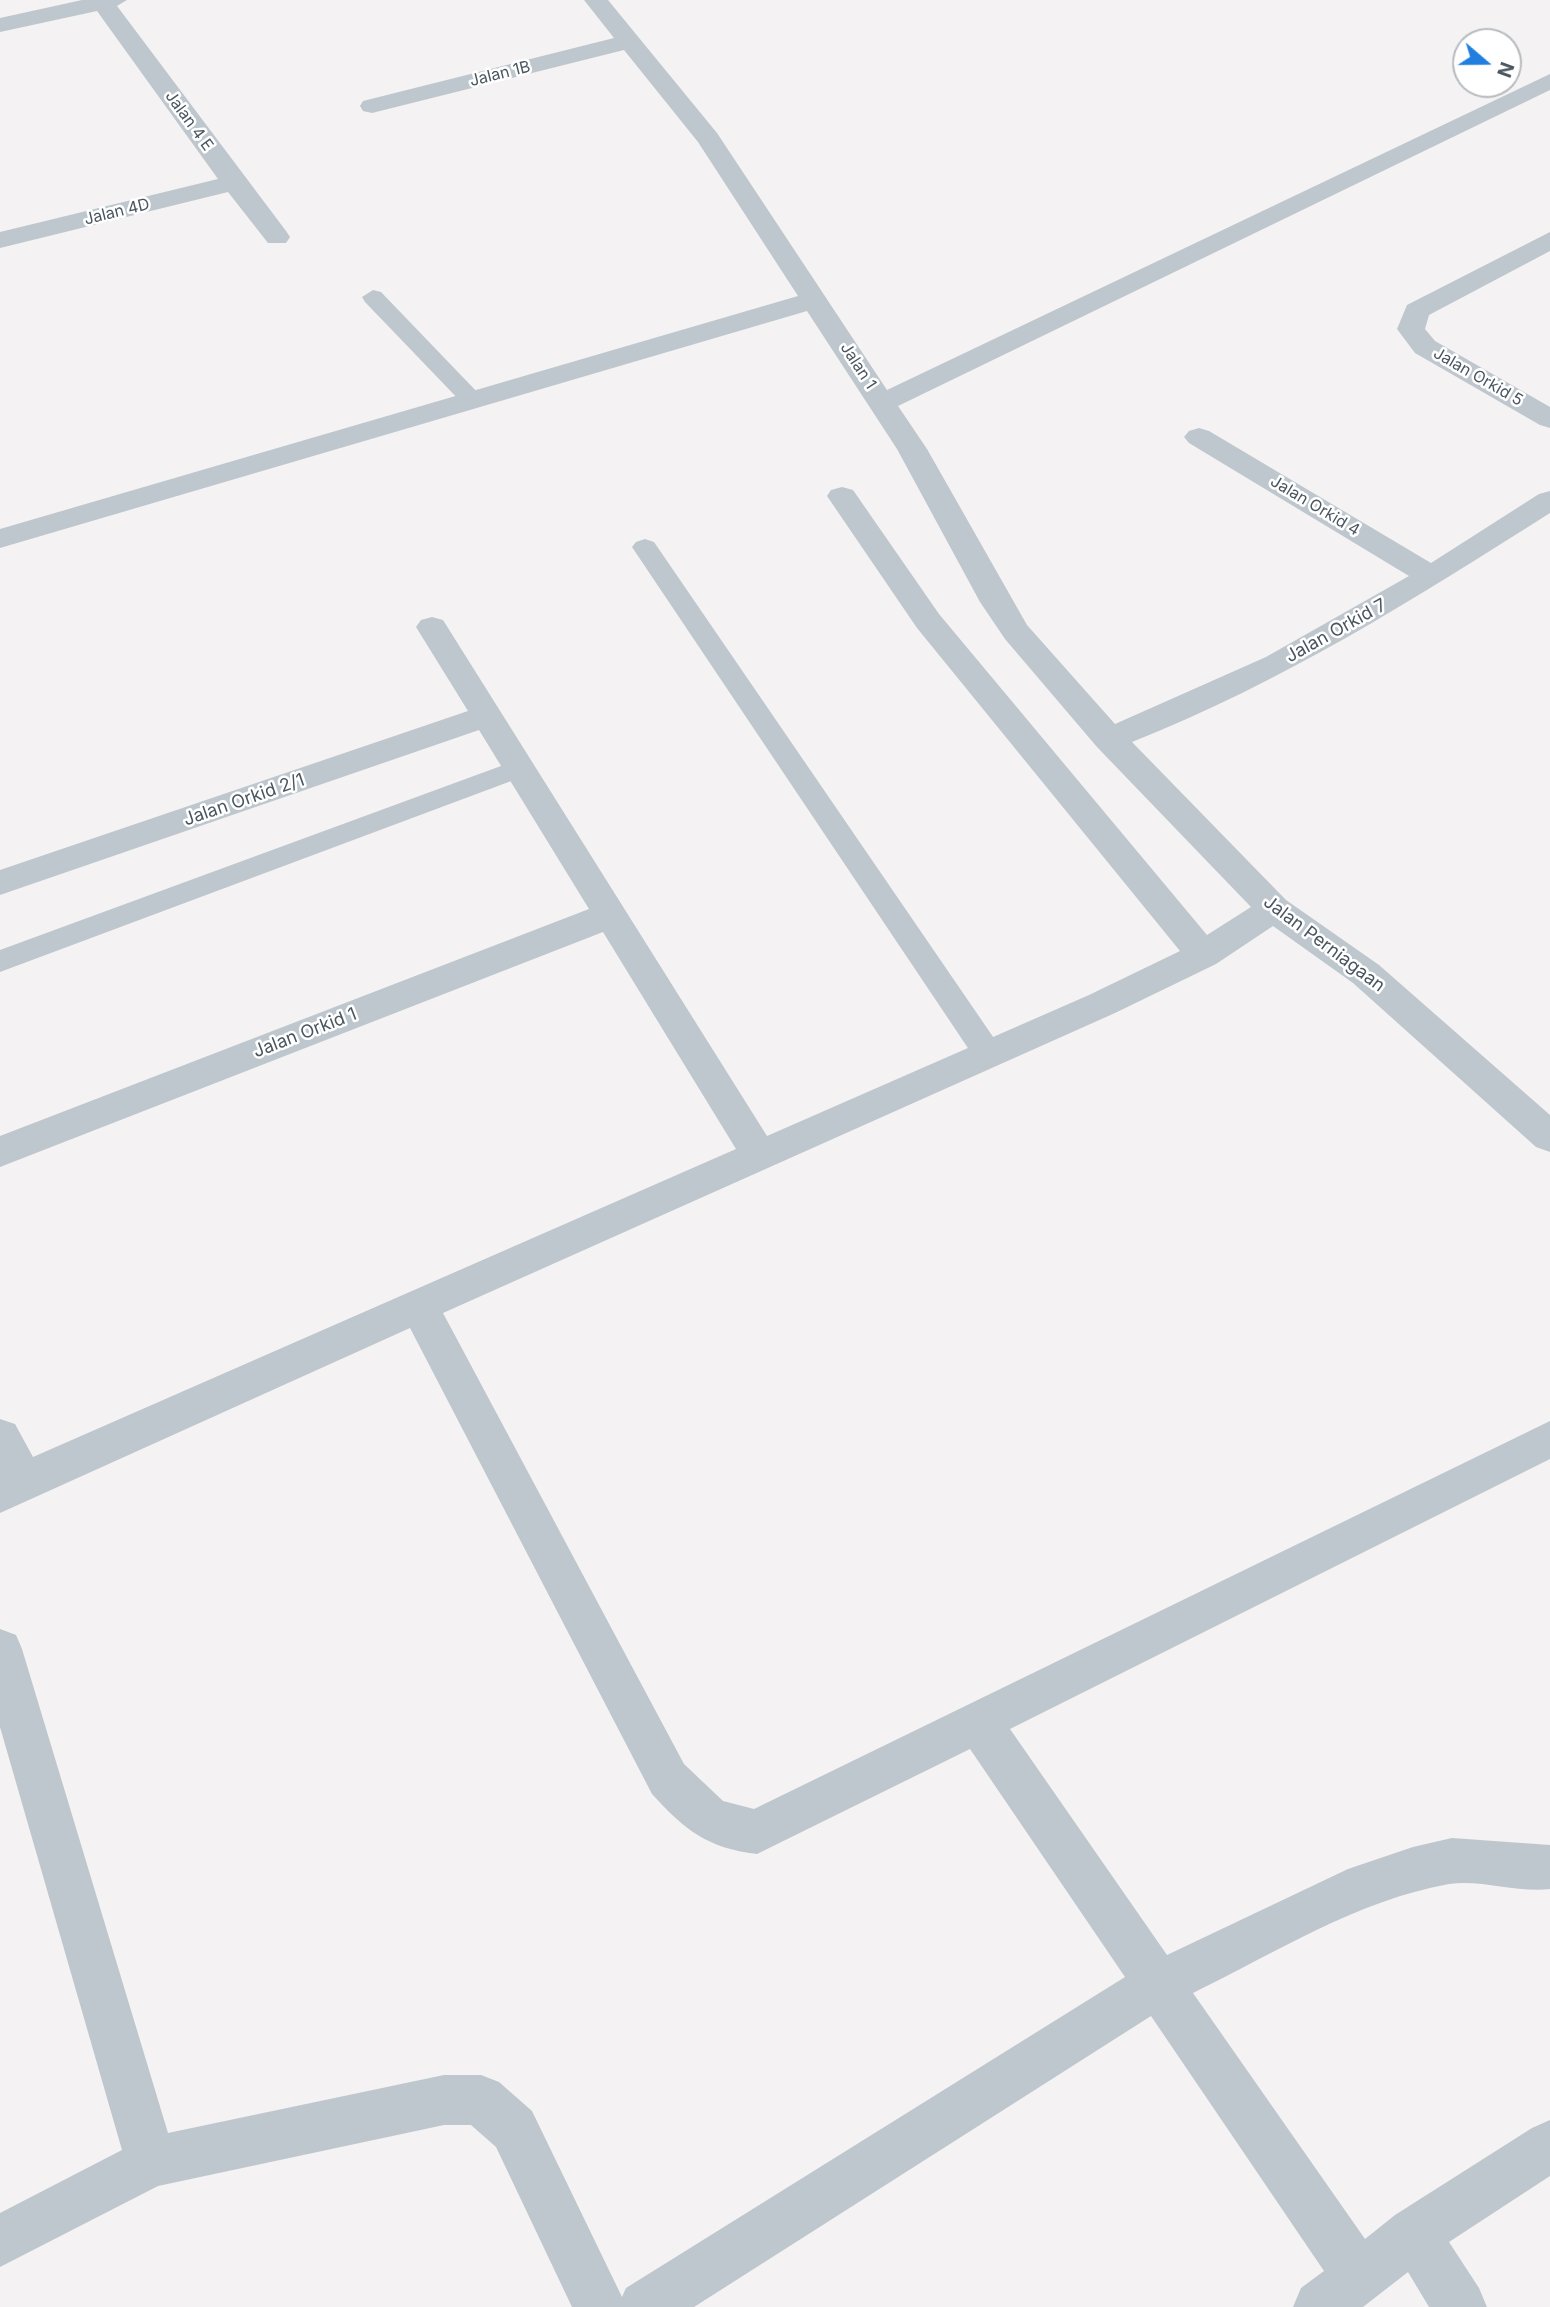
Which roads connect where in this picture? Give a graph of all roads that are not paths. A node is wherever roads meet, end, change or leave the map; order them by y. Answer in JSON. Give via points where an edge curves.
{"nodes":[{"id":1,"x":596,"y":0,"type":"edge"},
{"id":2,"x":109,"y":1,"type":"edge"},
{"id":3,"x":0,"y":25,"type":"edge"},
{"id":4,"x":629,"y":41,"type":"junction"},
{"id":5,"x":1550,"y":81,"type":"edge"},
{"id":6,"x":372,"y":106,"type":"dead end"},
{"id":7,"x":234,"y":183,"type":"junction"},
{"id":8,"x":277,"y":237,"type":"dead end"},
{"id":9,"x":0,"y":240,"type":"edge"},
{"id":10,"x":1550,"y":240,"type":"edge"},
{"id":11,"x":373,"y":297,"type":"dead end"},
{"id":12,"x":814,"y":300,"type":"junction"},
{"id":13,"x":472,"y":400,"type":"junction"},
{"id":14,"x":882,"y":402,"type":"junction"},
{"id":15,"x":1550,"y":419,"type":"edge"},
{"id":16,"x":1199,"y":438,"type":"dead end"},
{"id":17,"x":842,"y":496,"type":"dead end"},
{"id":18,"x":1550,"y":500,"type":"edge"},
{"id":19,"x":0,"y":539,"type":"edge"},
{"id":20,"x":645,"y":547,"type":"dead end"},
{"id":21,"x":1431,"y":576,"type":"junction"},
{"id":22,"x":432,"y":627,"type":"dead end"},
{"id":23,"x":487,"y":716,"type":"junction"},
{"id":24,"x":1109,"y":738,"type":"junction"},
{"id":25,"x":520,"y":768,"type":"junction"},
{"id":26,"x":0,"y":883,"type":"edge"},
{"id":27,"x":1273,"y":909,"type":"junction"},
{"id":28,"x":610,"y":915,"type":"junction"},
{"id":29,"x":1203,"y":955,"type":"junction"},
{"id":30,"x":0,"y":961,"type":"edge"},
{"id":31,"x":989,"y":1055,"type":"junction"},
{"id":32,"x":1550,"y":1137,"type":"edge"},
{"id":33,"x":0,"y":1152,"type":"edge"},
{"id":34,"x":760,"y":1156,"type":"junction"},
{"id":35,"x":419,"y":1306,"type":"junction"},
{"id":36,"x":0,"y":1437,"type":"edge"},
{"id":37,"x":1550,"y":1439,"type":"edge"},
{"id":38,"x":12,"y":1488,"type":"edge"},
{"id":39,"x":0,"y":1648,"type":"edge"},
{"id":40,"x":979,"y":1723,"type":"junction"},
{"id":41,"x":1548,"y":1867,"type":"dead end"},
{"id":42,"x":1158,"y":1984,"type":"junction"},
{"id":43,"x":1550,"y":2146,"type":"edge"},
{"id":44,"x":151,"y":2162,"type":"junction"},
{"id":45,"x":1414,"y":2234,"type":"junction"},
{"id":46,"x":0,"y":2241,"type":"edge"},
{"id":47,"x":1339,"y":2291,"type":"edge"},
{"id":48,"x":600,"y":2307,"type":"edge"},
{"id":49,"x":645,"y":2307,"type":"edge"},
{"id":50,"x":1460,"y":2307,"type":"edge"}],
"edges":[{"from":1,"to":4,"type":"street","name":"Jalan 1"},
{"from":2,"to":3,"type":"street"},
{"from":2,"to":7,"type":"street","name":"Jalan 4 E"},
{"from":4,"to":6,"type":"street","name":"Jalan 1B"},
{"from":4,"to":12,"type":"street","name":"Jalan 1","via":[[708,138]]},
{"from":5,"to":14,"type":"street"},
{"from":7,"to":8,"type":"street","name":"Jalan 4 E"},
{"from":7,"to":9,"type":"street","name":"Jalan 4D"},
{"from":10,"to":15,"type":"street","name":"Jalan Orkid 5","via":[[1418,311],[1411,329],[1425,347]]},
{"from":11,"to":13,"type":"lane"},
{"from":12,"to":13,"type":"street"},
{"from":12,"to":14,"type":"street","name":"Jalan 1"},
{"from":13,"to":19,"type":"street"},
{"from":14,"to":24,"type":"street","name":"Jalan 1","via":[[1016,632]]},
{"from":16,"to":21,"type":"street","name":"Jalan Orkid 4"},
{"from":17,"to":29,"type":"street","via":[[928,621]]},
{"from":18,"to":21,"type":"street","name":"Jalan Orkid 7"},
{"from":20,"to":31,"type":"lane"},
{"from":21,"to":24,"type":"street","name":"Jalan Orkid 7","via":[[1301,651],[1158,720]]},
{"from":22,"to":23,"type":"street"},
{"from":23,"to":25,"type":"street"},
{"from":23,"to":26,"type":"street","name":"Jalan Orkid 2/1"},
{"from":24,"to":27,"type":"street","name":"Jalan Perniagaan"},
{"from":25,"to":28,"type":"street"},
{"from":25,"to":30,"type":"lane"},
{"from":27,"to":29,"type":"street"},
{"from":27,"to":32,"type":"street","name":"Jalan Perniagaan","via":[[1366,974]]},
{"from":28,"to":33,"type":"street","name":"Jalan Orkid 1"},
{"from":28,"to":34,"type":"street"},
{"from":29,"to":31,"type":"street"},
{"from":31,"to":34,"type":"street"},
{"from":34,"to":35,"type":"street"},
{"from":35,"to":38,"type":"street"},
{"from":35,"to":40,"type":"street","via":[[668,1779],[704,1817],[728,1830],[757,1832]]},
{"from":36,"to":38,"type":"street"},
{"from":37,"to":40,"type":"street"},
{"from":39,"to":44,"type":"street"},
{"from":40,"to":42,"type":"street"},
{"from":41,"to":42,"type":"street","via":[[1452,1861],[1413,1870],[1365,1885]]},
{"from":42,"to":47,"type":"street"},
{"from":42,"to":49,"type":"street"},
{"from":43,"to":45,"type":"street"},
{"from":44,"to":46,"type":"street"},
{"from":44,"to":48,"type":"street","via":[[444,2100],[481,2101],[514,2129]]},
{"from":45,"to":47,"type":"street"},
{"from":45,"to":50,"type":"street"}]}
